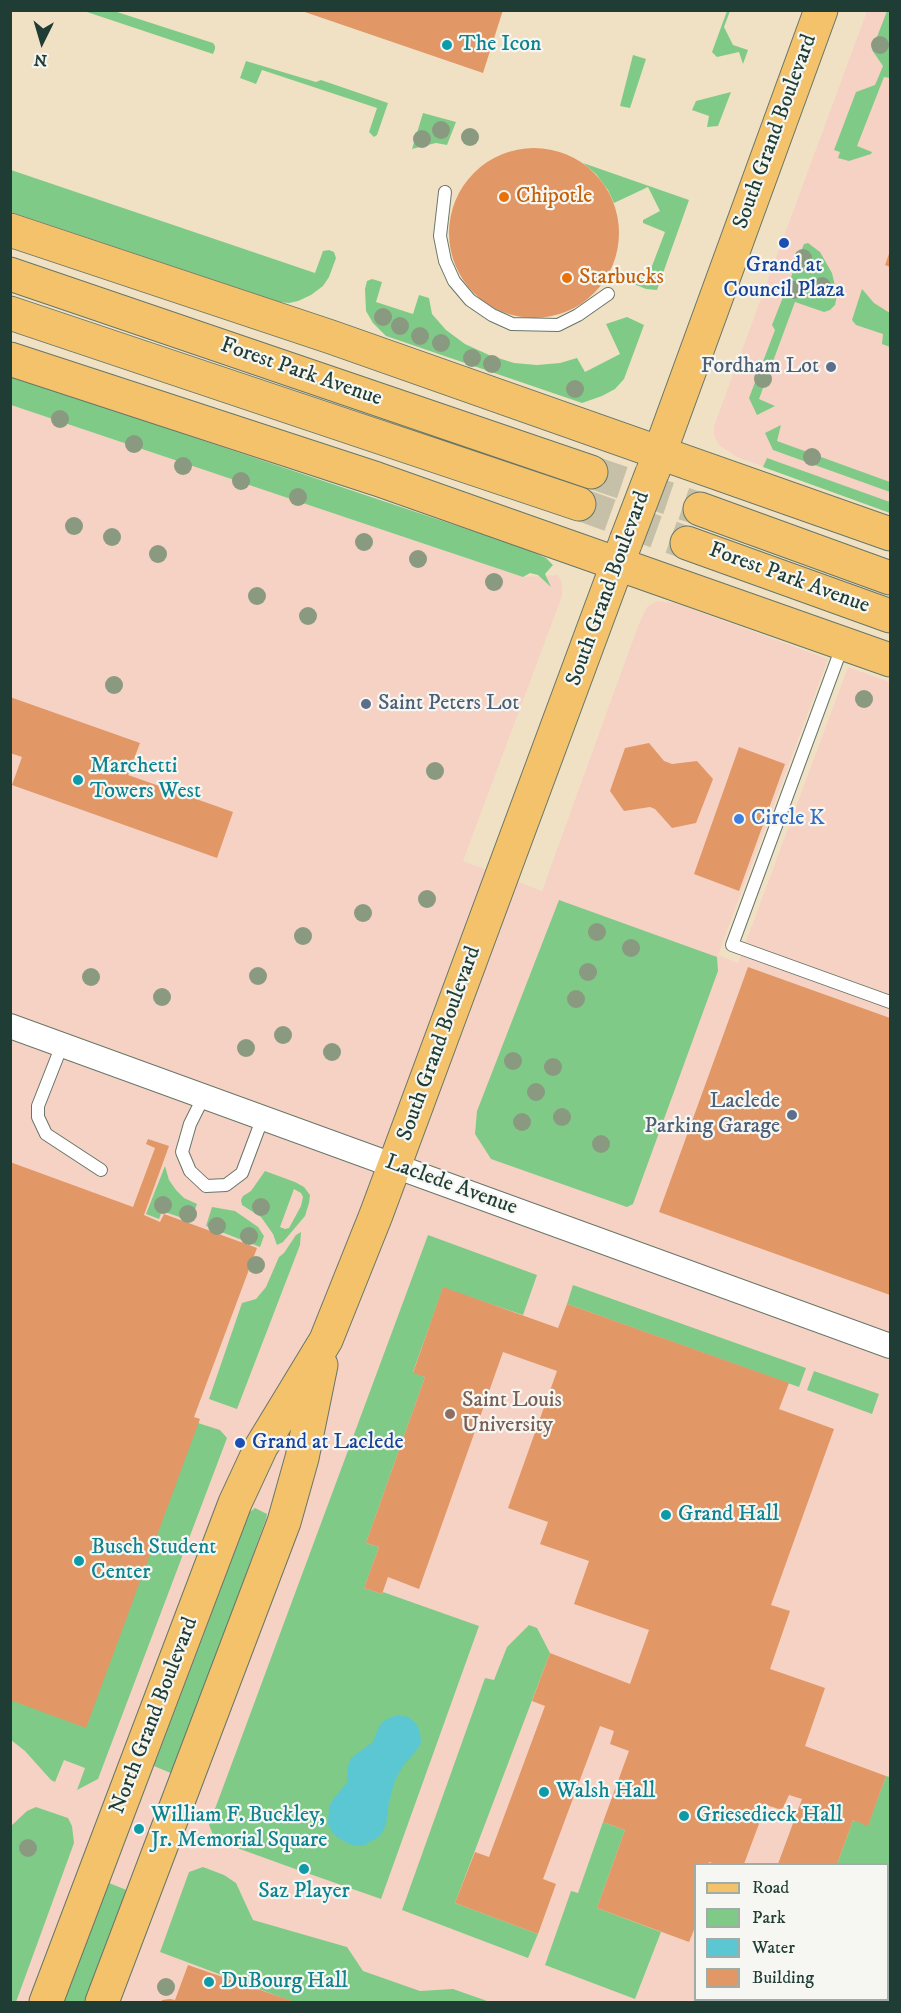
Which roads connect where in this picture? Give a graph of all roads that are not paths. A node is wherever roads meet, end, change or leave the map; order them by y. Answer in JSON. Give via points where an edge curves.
{"nodes":[{"id":1,"x":821,"y":10,"type":"edge"},
{"id":2,"x":445,"y":192,"type":"dead end"},
{"id":3,"x":10,"y":230,"type":"edge"},
{"id":4,"x":10,"y":274,"type":"edge"},
{"id":5,"x":608,"y":294,"type":"dead end"},
{"id":6,"x":10,"y":313,"type":"edge"},
{"id":7,"x":10,"y":359,"type":"edge"},
{"id":8,"x":657,"y":462,"type":"junction"},
{"id":9,"x":591,"y":472,"type":"tunnel mouth"},
{"id":10,"x":579,"y":504,"type":"tunnel mouth"},
{"id":11,"x":699,"y":509,"type":"tunnel mouth"},
{"id":12,"x":891,"y":534,"type":"edge"},
{"id":13,"x":687,"y":543,"type":"tunnel mouth"},
{"id":14,"x":622,"y":553,"type":"junction"},
{"id":15,"x":891,"y":578,"type":"edge"},
{"id":16,"x":891,"y":616,"type":"edge"},
{"id":17,"x":843,"y":643,"type":"junction"},
{"id":18,"x":891,"y":660,"type":"edge"},
{"id":19,"x":891,"y":1002,"type":"edge"},
{"id":20,"x":10,"y":1026,"type":"edge"},
{"id":21,"x":62,"y":1045,"type":"junction"},
{"id":22,"x":204,"y":1096,"type":"junction"},
{"id":23,"x":263,"y":1117,"type":"junction"},
{"id":24,"x":395,"y":1166,"type":"junction"},
{"id":25,"x":101,"y":1170,"type":"dead end"},
{"id":26,"x":326,"y":1340,"type":"junction"},
{"id":27,"x":891,"y":1346,"type":"edge"},
{"id":28,"x":46,"y":2002,"type":"edge"},
{"id":29,"x":102,"y":2002,"type":"edge"}],
"edges":[{"from":1,"to":8,"type":"main road","name":"South Grand Boulevard"},
{"from":2,"to":5,"type":"lane","via":[[440,236],[445,261],[454,281],[470,300],[492,315],[512,324],[558,325]]},
{"from":3,"to":8,"type":"main road","via":[[320,333]]},
{"from":4,"to":9,"type":"main road","name":"Forest Park Avenue"},
{"from":6,"to":10,"type":"main road","name":"Forest Park Avenue"},
{"from":7,"to":14,"type":"main road","via":[[377,479]]},
{"from":8,"to":12,"type":"main road"},
{"from":8,"to":14,"type":"main road","name":"South Grand Boulevard","bridge":true},
{"from":11,"to":15,"type":"main road","name":"Forest Park Avenue"},
{"from":13,"to":16,"type":"main road","name":"Forest Park Avenue"},
{"from":14,"to":17,"type":"main road"},
{"from":14,"to":24,"type":"main road","name":"South Grand Boulevard"},
{"from":17,"to":18,"type":"main road"},
{"from":17,"to":19,"type":"lane","via":[[732,945]]},
{"from":20,"to":21,"type":"street","name":"Laclede Avenue"},
{"from":21,"to":22,"type":"street","name":"Laclede Avenue"},
{"from":21,"to":25,"type":"lane","via":[[38,1106],[38,1117],[46,1134]]},
{"from":22,"to":23,"type":"street","name":"Laclede Avenue"},
{"from":22,"to":23,"type":"lane","via":[[182,1152],[190,1171],[206,1186],[226,1185],[242,1173]]},
{"from":23,"to":24,"type":"street","name":"Laclede Avenue"},
{"from":24,"to":26,"type":"main road","name":"North Grand Boulevard"},
{"from":24,"to":27,"type":"street","name":"Laclede Avenue"},
{"from":26,"to":28,"type":"main road","name":"North Grand Boulevard","via":[[261,1447],[235,1503]]},
{"from":26,"to":29,"type":"main road","name":"North Grand Boulevard","via":[[302,1458],[284,1522]]}]}
